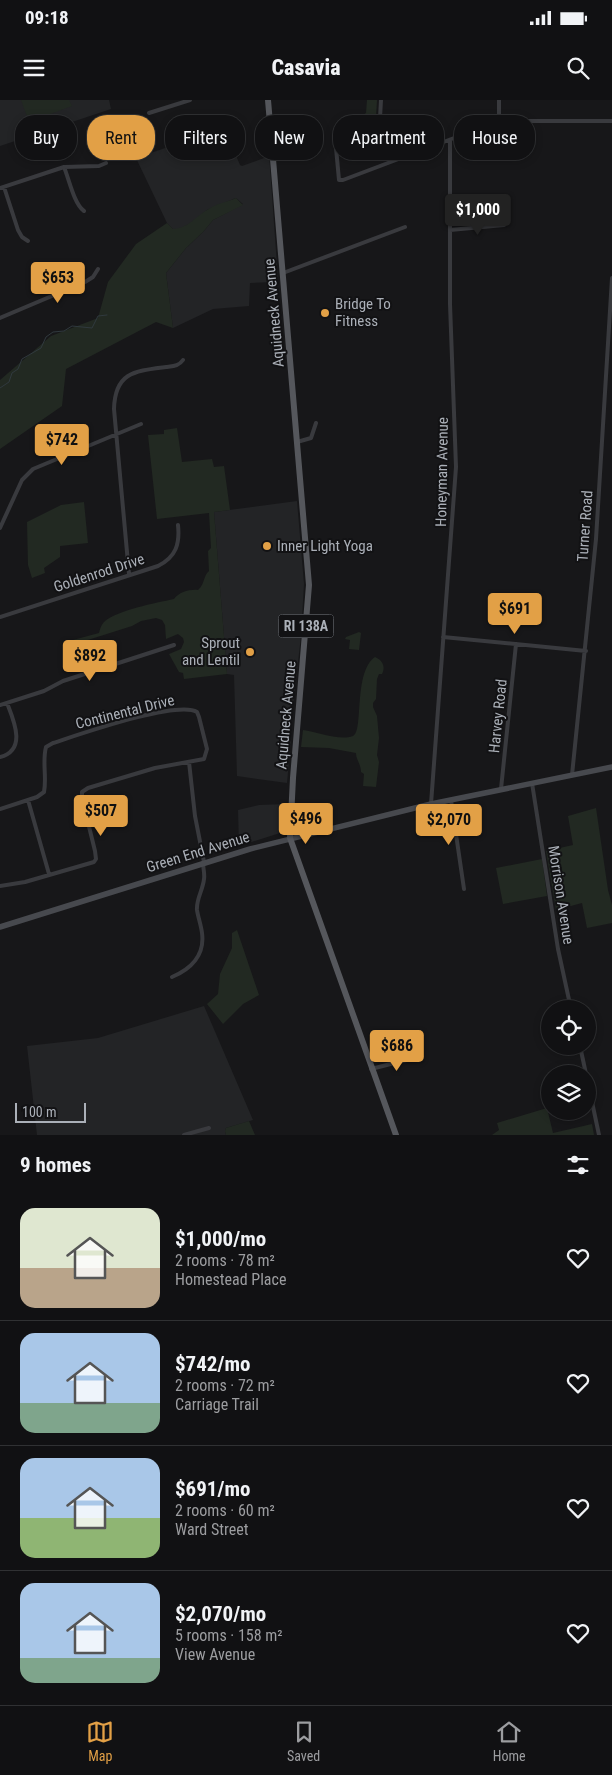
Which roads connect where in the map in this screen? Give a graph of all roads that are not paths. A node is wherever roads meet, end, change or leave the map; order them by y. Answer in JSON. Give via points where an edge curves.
{"nodes":[{"id":1,"x":190,"y":100,"type":"edge"},
{"id":2,"x":268,"y":100,"type":"edge"},
{"id":3,"x":381,"y":100,"type":"edge"},
{"id":4,"x":499,"y":100,"type":"edge"},
{"id":5,"x":149,"y":114,"type":"dead end"},
{"id":6,"x":499,"y":115,"type":"edge"},
{"id":7,"x":535,"y":121,"type":"edge"},
{"id":8,"x":612,"y":121,"type":"edge"},
{"id":9,"x":454,"y":138,"type":"edge"},
{"id":10,"x":450,"y":140,"type":"junction"},
{"id":11,"x":106,"y":163,"type":"dead end"},
{"id":12,"x":64,"y":167,"type":"junction"},
{"id":13,"x":2,"y":187,"type":"edge"},
{"id":14,"x":84,"y":211,"type":"dead end"},
{"id":15,"x":504,"y":225,"type":"dead end"},
{"id":16,"x":405,"y":228,"type":"dead end"},
{"id":17,"x":450,"y":230,"type":"junction"},
{"id":18,"x":28,"y":241,"type":"dead end"},
{"id":19,"x":98,"y":269,"type":"dead end"},
{"id":20,"x":283,"y":273,"type":"junction"},
{"id":21,"x":612,"y":278,"type":"edge"},
{"id":22,"x":0,"y":318,"type":"edge"},
{"id":23,"x":184,"y":360,"type":"dead end"},
{"id":24,"x":316,"y":423,"type":"dead end"},
{"id":25,"x":141,"y":424,"type":"dead end"},
{"id":26,"x":116,"y":434,"type":"junction"},
{"id":27,"x":297,"y":442,"type":"junction"},
{"id":28,"x":178,"y":525,"type":"dead end"},
{"id":29,"x":0,"y":528,"type":"edge"},
{"id":30,"x":129,"y":574,"type":"junction"},
{"id":31,"x":0,"y":616,"type":"edge"},
{"id":32,"x":443,"y":637,"type":"junction"},
{"id":33,"x":516,"y":644,"type":"junction"},
{"id":34,"x":174,"y":645,"type":"dead end"},
{"id":35,"x":586,"y":651,"type":"junction"},
{"id":36,"x":7,"y":702,"type":"junction"},
{"id":37,"x":0,"y":705,"type":"edge"},
{"id":38,"x":0,"y":757,"type":"edge"},
{"id":39,"x":189,"y":762,"type":"junction"},
{"id":40,"x":612,"y":768,"type":"edge"},
{"id":41,"x":572,"y":776,"type":"junction"},
{"id":42,"x":532,"y":783,"type":"junction"},
{"id":43,"x":501,"y":789,"type":"junction"},
{"id":44,"x":28,"y":800,"type":"junction"},
{"id":45,"x":451,"y":800,"type":"junction"},
{"id":46,"x":431,"y":804,"type":"junction"},
{"id":47,"x":0,"y":809,"type":"edge"},
{"id":48,"x":290,"y":838,"type":"junction"},
{"id":49,"x":204,"y":862,"type":"junction"},
{"id":50,"x":49,"y":874,"type":"junction"},
{"id":51,"x":0,"y":886,"type":"edge"},
{"id":52,"x":464,"y":889,"type":"dead end"},
{"id":53,"x":0,"y":927,"type":"edge"},
{"id":54,"x":172,"y":977,"type":"dead end"},
{"id":55,"x":569,"y":1000,"type":"edge"},
{"id":56,"x":418,"y":1057,"type":"dead end"},
{"id":57,"x":371,"y":1069,"type":"junction"},
{"id":58,"x":596,"y":1120,"type":"edge"},
{"id":59,"x":209,"y":1128,"type":"dead end"},
{"id":60,"x":184,"y":1135,"type":"edge"},
{"id":61,"x":396,"y":1135,"type":"edge"},
{"id":62,"x":599,"y":1135,"type":"edge"}],
"edges":[{"from":1,"to":5,"type":"street"},
{"from":2,"to":20,"type":"main road","name":"Aquidneck Avenue","number":"RI 138A"},
{"from":3,"to":10,"type":"street","via":[[380,118],[335,137],[339,180]]},
{"from":4,"to":6,"type":"street"},
{"from":7,"to":8,"type":"street"},
{"from":9,"to":10,"type":"street"},
{"from":10,"to":17,"type":"street","name":"Honeyman Avenue"},
{"from":11,"to":12,"type":"street"},
{"from":12,"to":13,"type":"street"},
{"from":12,"to":14,"type":"street","via":[[77,202]]},
{"from":13,"to":18,"type":"street","via":[[18,230]]},
{"from":15,"to":17,"type":"street"},
{"from":16,"to":20,"type":"street"},
{"from":17,"to":32,"type":"street","name":"Honeyman Avenue","via":[[456,467]]},
{"from":19,"to":22,"type":"street","via":[[85,282]]},
{"from":20,"to":27,"type":"main road","name":"Aquidneck Avenue","number":"RI 138A"},
{"from":21,"to":35,"type":"street","name":"Turner Road"},
{"from":23,"to":26,"type":"street","via":[[178,365],[136,372],[125,378],[114,399]]},
{"from":24,"to":27,"type":"street","via":[[311,438]]},
{"from":25,"to":26,"type":"street"},
{"from":26,"to":29,"type":"street","via":[[33,469],[22,480]]},
{"from":26,"to":30,"type":"street"},
{"from":27,"to":48,"type":"main road","name":"Aquidneck Avenue","number":"RI 138A","via":[[309,585]]},
{"from":28,"to":30,"type":"street","name":"Goldenrod Drive","via":[[178,544],[168,560]]},
{"from":30,"to":31,"type":"street","name":"Goldenrod Drive"},
{"from":32,"to":33,"type":"street"},
{"from":32,"to":46,"type":"street","name":"Honeyman Avenue"},
{"from":33,"to":35,"type":"street"},
{"from":33,"to":43,"type":"street","name":"Harvey Road"},
{"from":34,"to":36,"type":"street"},
{"from":35,"to":41,"type":"street","name":"Turner Road"},
{"from":36,"to":37,"type":"street"},
{"from":36,"to":38,"type":"street","via":[[16,736],[13,750]]},
{"from":39,"to":44,"type":"street","name":"Continental Drive","via":[[204,759],[207,754],[197,712],[187,709],[154,713],[46,747],[44,792]]},
{"from":39,"to":49,"type":"street"},
{"from":39,"to":50,"type":"street","via":[[155,768],[84,790],[81,794],[96,859]]},
{"from":40,"to":41,"type":"main road","name":"Green End Avenue"},
{"from":41,"to":42,"type":"main road","name":"Green End Avenue"},
{"from":42,"to":43,"type":"main road","name":"Green End Avenue"},
{"from":42,"to":55,"type":"street","name":"Morrison Avenue"},
{"from":43,"to":45,"type":"main road","name":"Green End Avenue"},
{"from":44,"to":47,"type":"street","name":"Continental Drive"},
{"from":44,"to":50,"type":"street"},
{"from":45,"to":46,"type":"main road","name":"Green End Avenue"},
{"from":45,"to":52,"type":"street"},
{"from":46,"to":48,"type":"main road","name":"Green End Avenue"},
{"from":48,"to":49,"type":"main road","name":"Green End Avenue"},
{"from":48,"to":57,"type":"main road","name":"Aquidneck Avenue","number":"RI 138A"},
{"from":49,"to":53,"type":"main road","name":"Green End Avenue"},
{"from":49,"to":54,"type":"street","via":[[204,879],[197,909],[203,943],[201,953],[188,969]]},
{"from":50,"to":51,"type":"street"},
{"from":56,"to":57,"type":"street"},
{"from":57,"to":61,"type":"main road","name":"Aquidneck Avenue","number":"RI 138A"},
{"from":58,"to":62,"type":"street"},
{"from":59,"to":60,"type":"street"}]}
